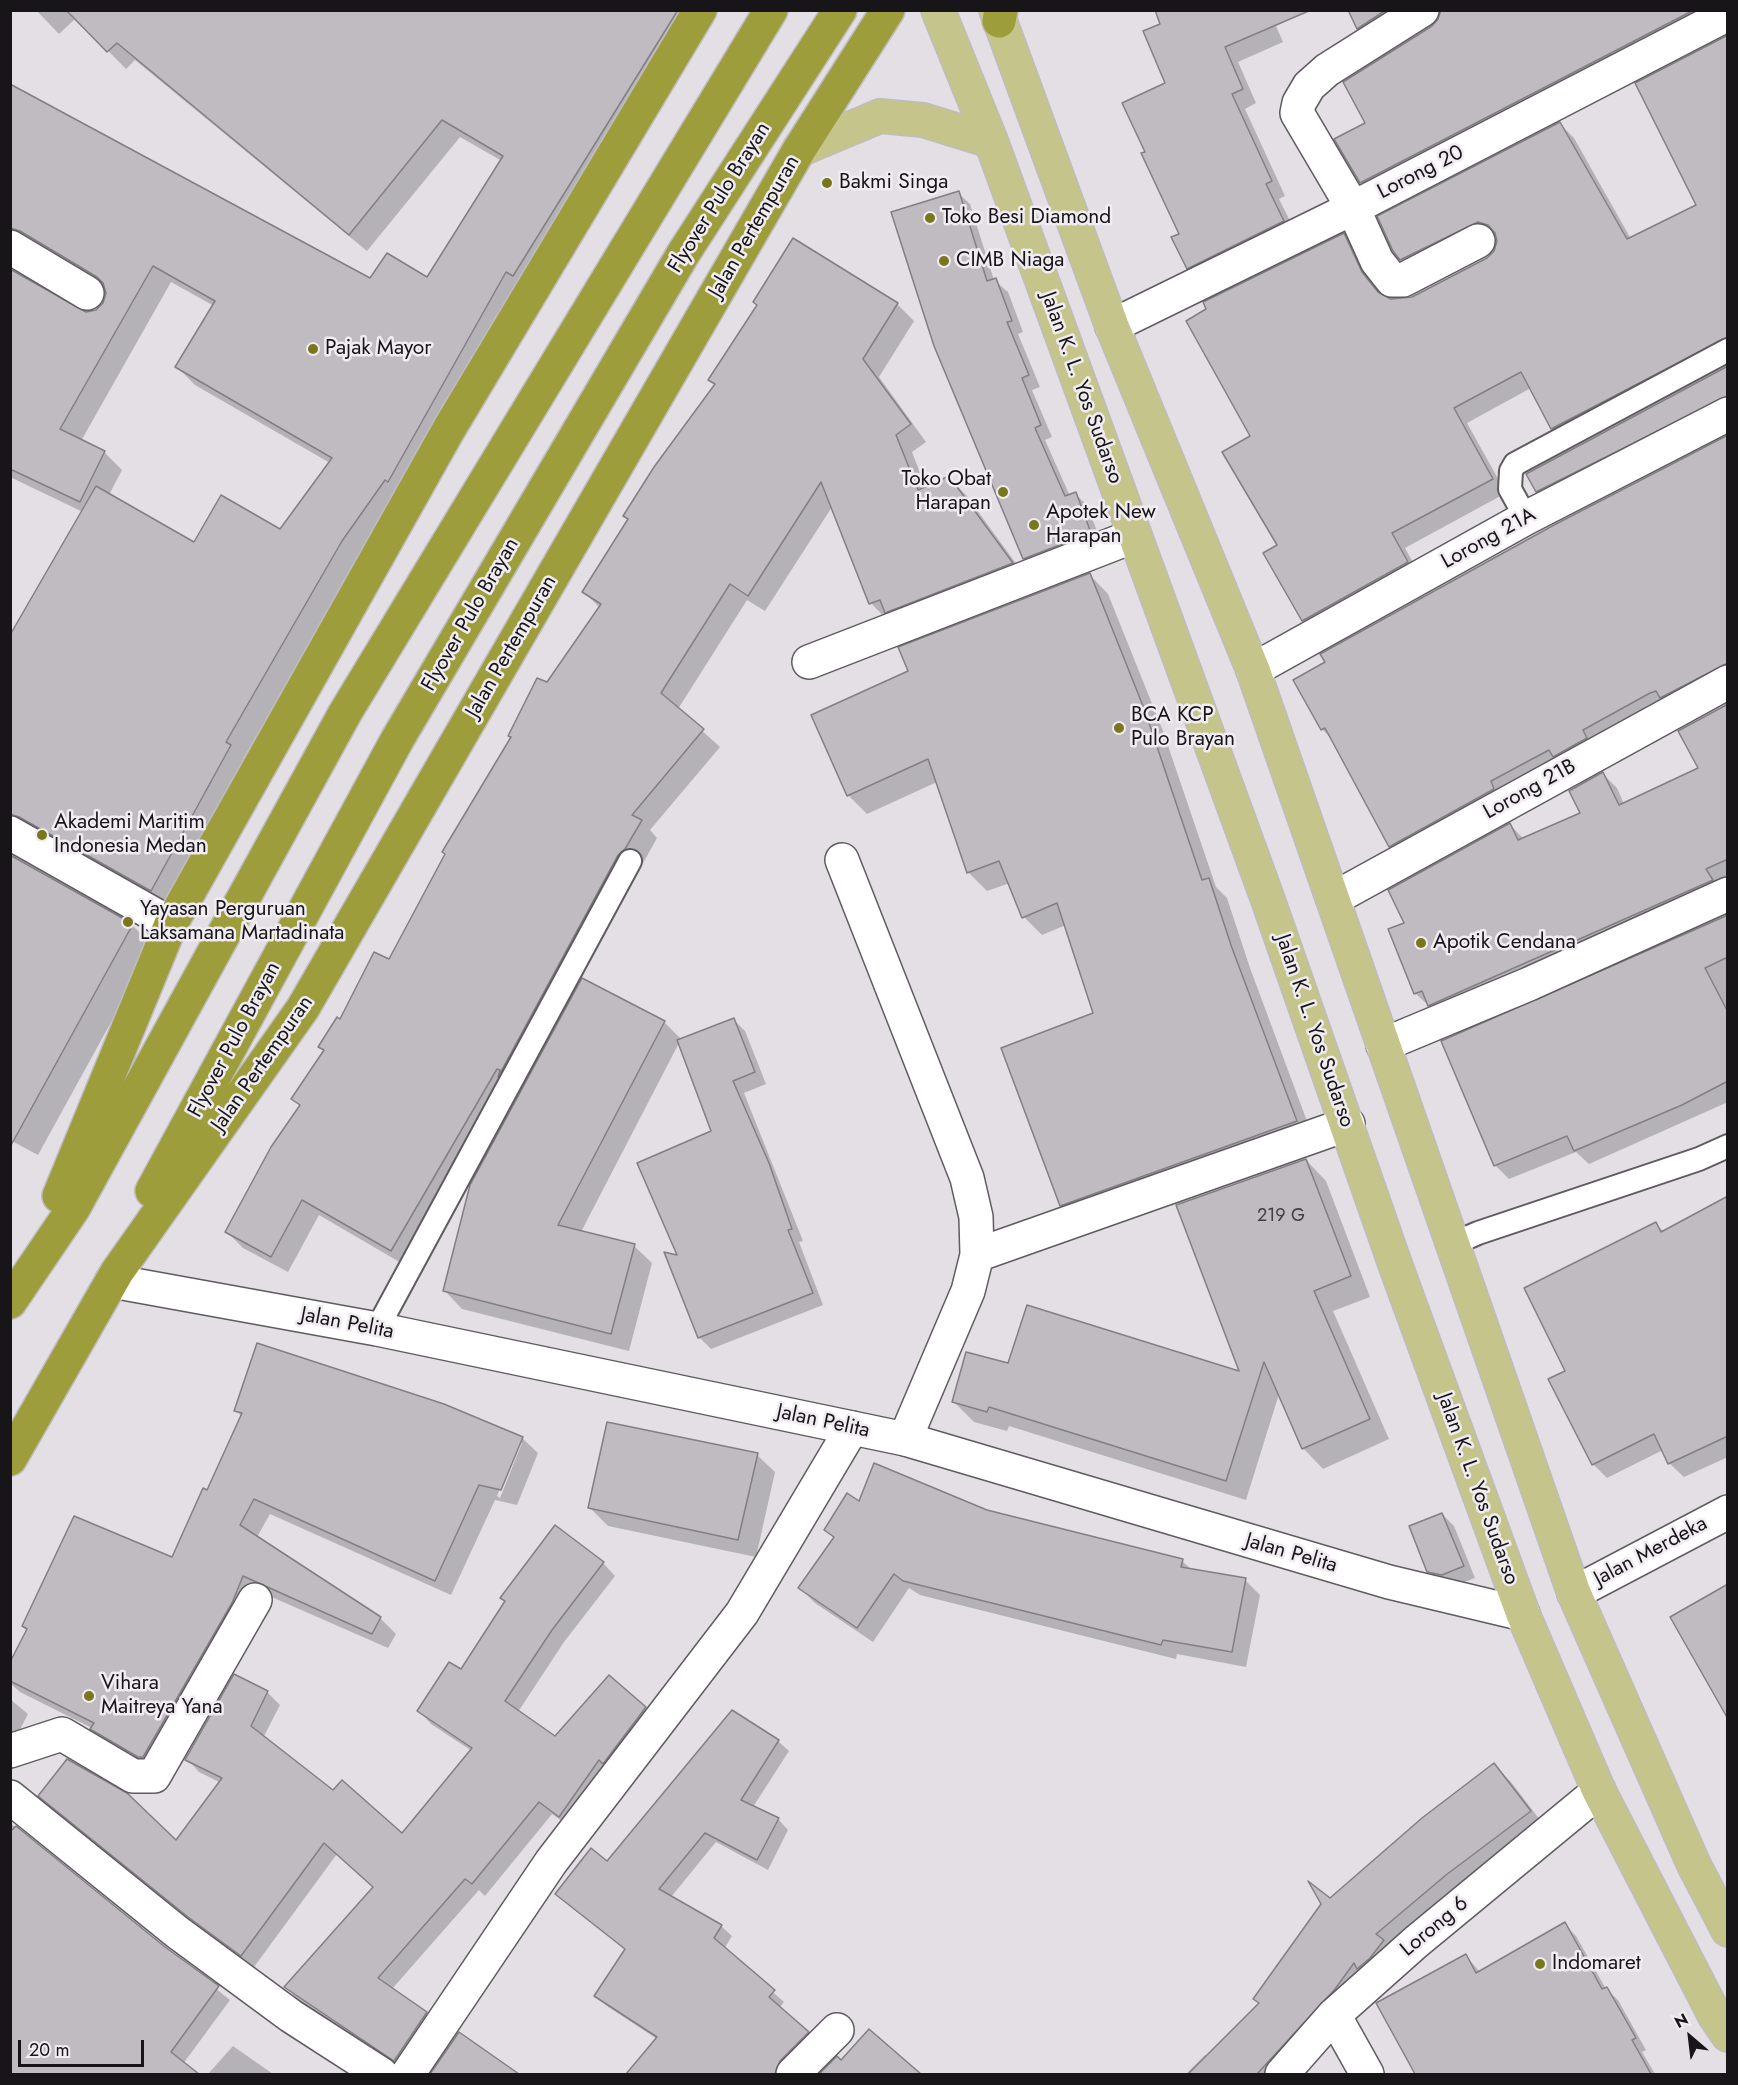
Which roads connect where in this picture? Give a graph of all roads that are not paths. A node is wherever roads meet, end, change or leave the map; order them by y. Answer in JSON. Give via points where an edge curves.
{"nodes":[{"id":1,"x":700,"y":10,"type":"edge"},
{"id":2,"x":771,"y":10,"type":"edge"},
{"id":3,"x":840,"y":10,"type":"edge"},
{"id":4,"x":888,"y":10,"type":"edge"},
{"id":5,"x":938,"y":10,"type":"edge"},
{"id":6,"x":1422,"y":10,"type":"edge"},
{"id":7,"x":999,"y":14,"type":"edge"},
{"id":8,"x":1728,"y":14,"type":"edge"},
{"id":9,"x":991,"y":141,"type":"junction"},
{"id":10,"x":799,"y":150,"type":"junction"},
{"id":11,"x":1353,"y":208,"type":"junction"},
{"id":12,"x":1478,"y":241,"type":"dead end"},
{"id":13,"x":10,"y":247,"type":"edge"},
{"id":14,"x":87,"y":293,"type":"dead end"},
{"id":15,"x":1112,"y":326,"type":"junction"},
{"id":16,"x":1728,"y":350,"type":"edge"},
{"id":17,"x":1728,"y":414,"type":"edge"},
{"id":18,"x":1526,"y":518,"type":"junction"},
{"id":19,"x":1134,"y":536,"type":"junction"},
{"id":20,"x":809,"y":662,"type":"dead end"},
{"id":21,"x":1253,"y":670,"type":"junction"},
{"id":22,"x":1728,"y":682,"type":"edge"},
{"id":23,"x":10,"y":833,"type":"edge"},
{"id":24,"x":842,"y":860,"type":"dead end"},
{"id":25,"x":630,"y":861,"type":"dead end"},
{"id":26,"x":1728,"y":894,"type":"edge"},
{"id":27,"x":1333,"y":898,"type":"junction"},
{"id":28,"x":171,"y":924,"type":"junction"},
{"id":29,"x":1383,"y":1045,"type":"junction"},
{"id":30,"x":1348,"y":1125,"type":"junction"},
{"id":31,"x":1728,"y":1146,"type":"edge"},
{"id":32,"x":129,"y":1235,"type":"joint"},
{"id":33,"x":1454,"y":1244,"type":"junction"},
{"id":34,"x":976,"y":1255,"type":"junction"},
{"id":35,"x":114,"y":1277,"type":"junction"},
{"id":36,"x":17,"y":1286,"type":"edge"},
{"id":37,"x":377,"y":1329,"type":"junction"},
{"id":38,"x":852,"y":1428,"type":"junction"},
{"id":39,"x":905,"y":1439,"type":"junction"},
{"id":40,"x":10,"y":1459,"type":"edge"},
{"id":41,"x":1728,"y":1512,"type":"edge"},
{"id":42,"x":1574,"y":1593,"type":"junction"},
{"id":43,"x":255,"y":1600,"type":"dead end"},
{"id":44,"x":1523,"y":1614,"type":"junction"},
{"id":45,"x":10,"y":1751,"type":"edge"},
{"id":46,"x":1599,"y":1791,"type":"junction"},
{"id":47,"x":10,"y":1797,"type":"edge"},
{"id":48,"x":1728,"y":1930,"type":"edge"},
{"id":49,"x":1334,"y":2015,"type":"junction"},
{"id":50,"x":1723,"y":2021,"type":"edge"},
{"id":51,"x":837,"y":2031,"type":"dead end"},
{"id":52,"x":381,"y":2074,"type":"edge"},
{"id":53,"x":408,"y":2074,"type":"edge"},
{"id":54,"x":793,"y":2074,"type":"edge"},
{"id":55,"x":1282,"y":2074,"type":"edge"},
{"id":56,"x":1367,"y":2074,"type":"edge"}],
"edges":[{"from":1,"to":28,"type":"highway","via":[[449,429]]},
{"from":2,"to":36,"type":"highway","via":[[345,713],[73,1209]]},
{"from":3,"to":32,"type":"highway","name":"Flyover Pulo Brayan","via":[[683,254],[404,730]]},
{"from":4,"to":10,"type":"highway","name":"Jalan Pertempuran"},
{"from":5,"to":9,"type":"main road","name":"Jalan K. L. Yos Sudarso"},
{"from":6,"to":11,"type":"street","via":[[1327,70],[1309,86],[1299,103],[1297,113]]},
{"from":7,"to":15,"type":"main road"},
{"from":8,"to":11,"type":"street","name":"Lorong 20"},
{"from":9,"to":10,"type":"main road","via":[[923,120],[880,116]]},
{"from":9,"to":19,"type":"main road","name":"Jalan K. L. Yos Sudarso"},
{"from":10,"to":35,"type":"highway","name":"Jalan Pertempuran","via":[[303,1008]]},
{"from":11,"to":12,"type":"street","via":[[1377,261],[1392,280],[1403,280]]},
{"from":11,"to":15,"type":"street","name":"Lorong 20"},
{"from":13,"to":14,"type":"street"},
{"from":15,"to":21,"type":"main road"},
{"from":16,"to":18,"type":"lane","via":[[1515,464],[1510,489]]},
{"from":17,"to":18,"type":"street","name":"Lorong 21A"},
{"from":18,"to":21,"type":"street","name":"Lorong 21A"},
{"from":19,"to":20,"type":"street"},
{"from":19,"to":30,"type":"main road","name":"Jalan K. L. Yos Sudarso"},
{"from":21,"to":27,"type":"main road"},
{"from":22,"to":27,"type":"street","name":"Lorong 21B"},
{"from":23,"to":28,"type":"street"},
{"from":24,"to":34,"type":"street","via":[[968,1178],[976,1217]]},
{"from":25,"to":37,"type":"lane"},
{"from":26,"to":29,"type":"street"},
{"from":27,"to":29,"type":"main road"},
{"from":28,"to":36,"type":"highway"},
{"from":29,"to":33,"type":"main road"},
{"from":30,"to":34,"type":"street"},
{"from":30,"to":44,"type":"main road","name":"Jalan K. L. Yos Sudarso"},
{"from":31,"to":33,"type":"lane"},
{"from":32,"to":35,"type":"highway","name":"Jalan Pertempuran"},
{"from":33,"to":42,"type":"main road"},
{"from":34,"to":39,"type":"street","via":[[968,1292]]},
{"from":35,"to":37,"type":"street","name":"Jalan Pelita"},
{"from":35,"to":40,"type":"highway","name":"Jalan Pertempuran"},
{"from":37,"to":38,"type":"street","name":"Jalan Pelita"},
{"from":38,"to":39,"type":"street","name":"Jalan Pelita"},
{"from":38,"to":53,"type":"street","via":[[742,1613],[551,1862]]},
{"from":39,"to":44,"type":"street","name":"Jalan Pelita","via":[[1389,1582]]},
{"from":41,"to":42,"type":"street","name":"Jalan Merdeka"},
{"from":42,"to":48,"type":"main road"},
{"from":43,"to":45,"type":"street","via":[[154,1776],[133,1776],[62,1734]]},
{"from":44,"to":46,"type":"main road","name":"Jalan K. L. Yos Sudarso"},
{"from":46,"to":49,"type":"street","name":"Lorong 6"},
{"from":46,"to":50,"type":"main road","name":"Jalan K. L. Yos Sudarso"},
{"from":47,"to":52,"type":"street","via":[[177,1932],[291,2016]]},
{"from":49,"to":55,"type":"street","name":"Lorong 6"},
{"from":49,"to":56,"type":"street"},
{"from":51,"to":54,"type":"street"}]}
